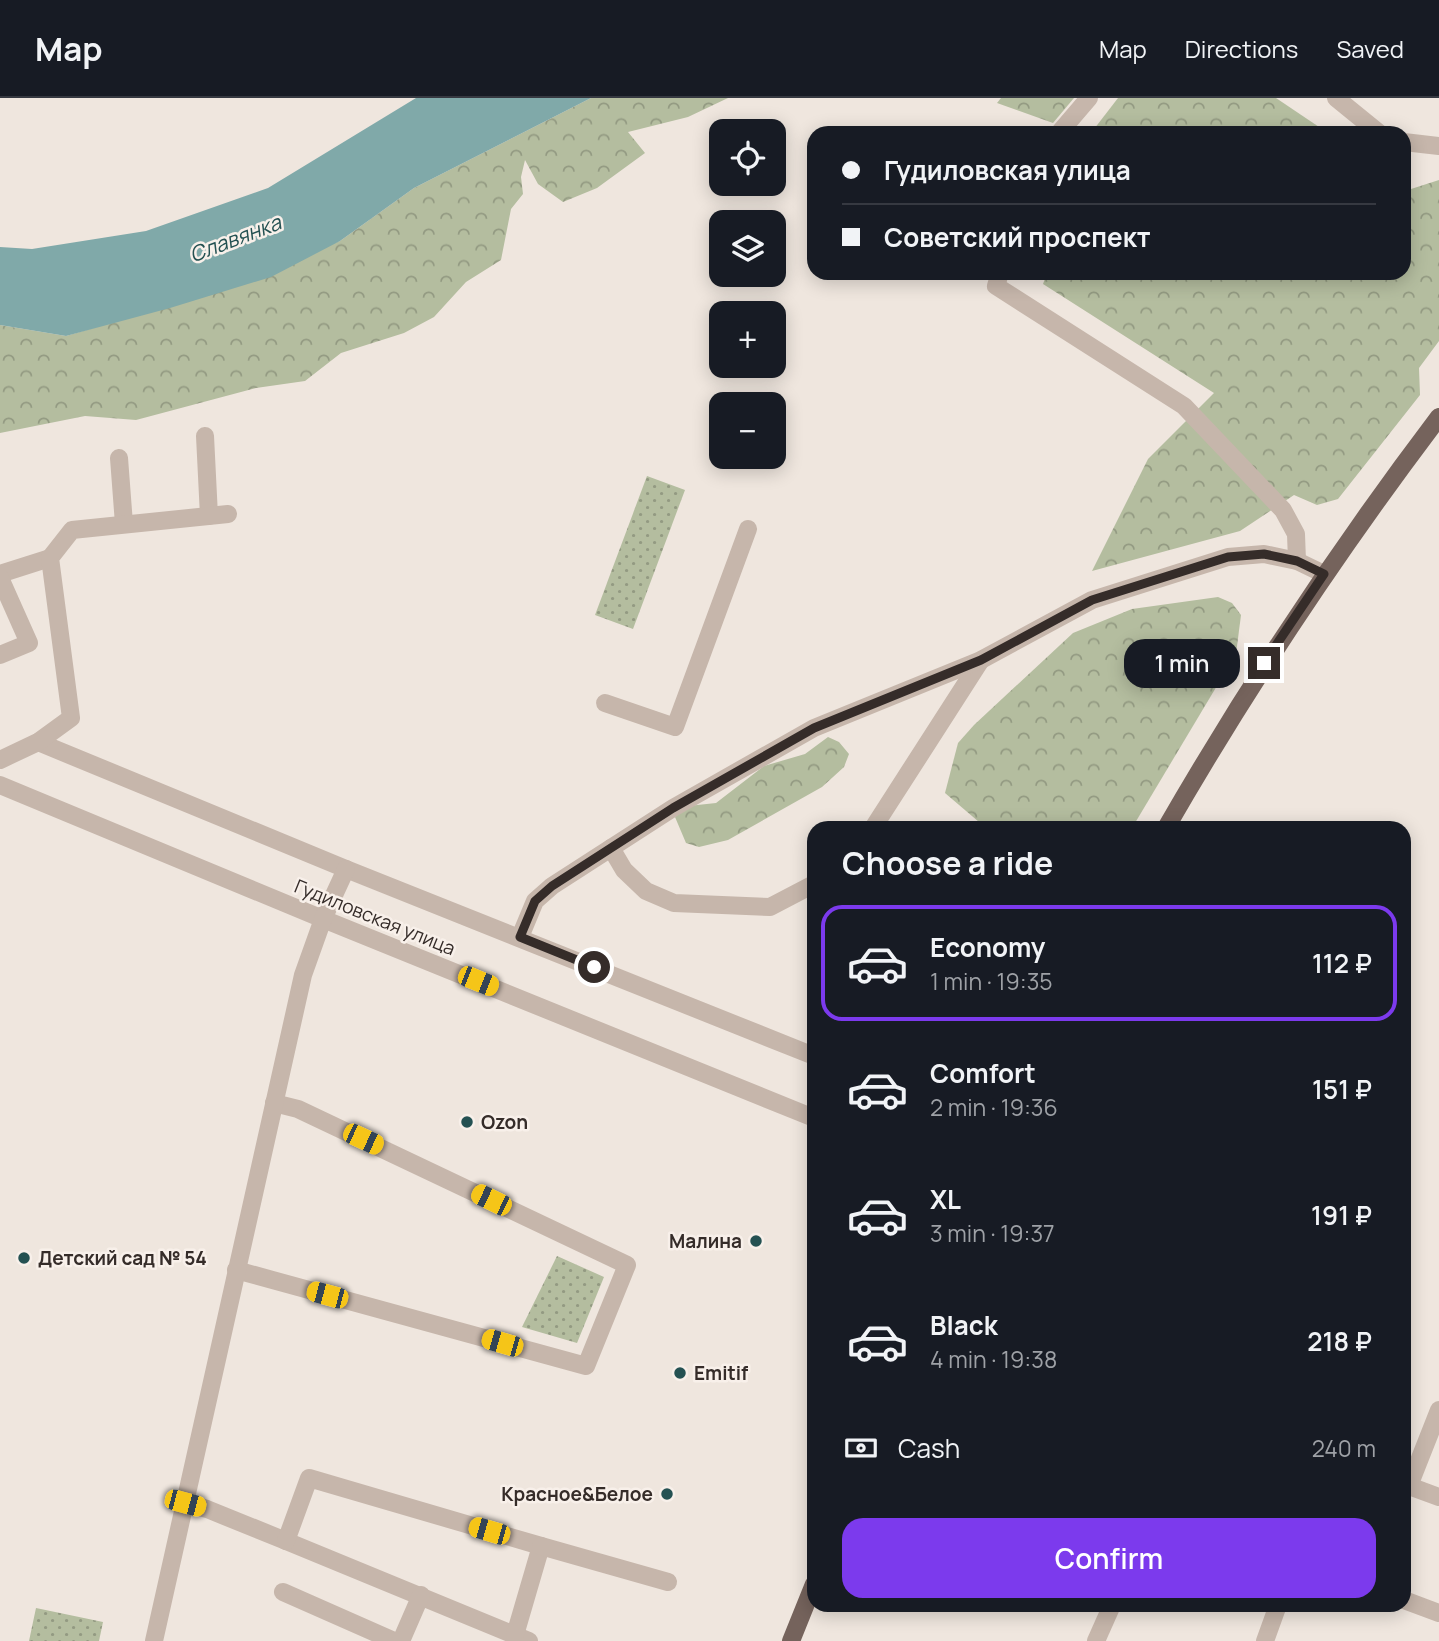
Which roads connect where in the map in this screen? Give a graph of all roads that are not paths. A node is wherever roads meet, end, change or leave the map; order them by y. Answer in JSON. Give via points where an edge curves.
{"nodes":[{"id":1,"x":1090,"y":98,"type":"edge"},
{"id":2,"x":1336,"y":98,"type":"edge"},
{"id":3,"x":1065,"y":126,"type":"edge"},
{"id":4,"x":1370,"y":126,"type":"edge"},
{"id":5,"x":1411,"y":143,"type":"edge"},
{"id":6,"x":1439,"y":146,"type":"edge"},
{"id":7,"x":998,"y":280,"type":"edge"},
{"id":8,"x":1439,"y":417,"type":"edge"},
{"id":9,"x":205,"y":436,"type":"dead end"},
{"id":10,"x":119,"y":457,"type":"dead end"},
{"id":11,"x":228,"y":514,"type":"dead end"},
{"id":12,"x":209,"y":516,"type":"junction"},
{"id":13,"x":124,"y":524,"type":"junction"},
{"id":14,"x":748,"y":529,"type":"dead end"},
{"id":15,"x":50,"y":558,"type":"junction"},
{"id":16,"x":1297,"y":561,"type":"junction"},
{"id":17,"x":1324,"y":574,"type":"junction"},
{"id":18,"x":0,"y":576,"type":"edge"},
{"id":19,"x":0,"y":655,"type":"edge"},
{"id":20,"x":981,"y":660,"type":"junction"},
{"id":21,"x":605,"y":703,"type":"dead end"},
{"id":22,"x":38,"y":742,"type":"junction"},
{"id":23,"x":0,"y":760,"type":"edge"},
{"id":24,"x":0,"y":785,"type":"edge"},
{"id":25,"x":878,"y":821,"type":"edge"},
{"id":26,"x":1170,"y":821,"type":"edge"},
{"id":27,"x":611,"y":848,"type":"junction"},
{"id":28,"x":346,"y":869,"type":"junction"},
{"id":29,"x":807,"y":888,"type":"edge"},
{"id":30,"x":323,"y":919,"type":"junction"},
{"id":31,"x":520,"y":937,"type":"junction"},
{"id":32,"x":807,"y":1053,"type":"edge"},
{"id":33,"x":274,"y":1104,"type":"junction"},
{"id":34,"x":807,"y":1115,"type":"edge"},
{"id":35,"x":236,"y":1270,"type":"junction"},
{"id":36,"x":1439,"y":1410,"type":"edge"},
{"id":37,"x":1411,"y":1474,"type":"edge"},
{"id":38,"x":1411,"y":1487,"type":"edge"},
{"id":39,"x":1439,"y":1497,"type":"edge"},
{"id":40,"x":185,"y":1503,"type":"junction"},
{"id":41,"x":286,"y":1541,"type":"junction"},
{"id":42,"x":541,"y":1546,"type":"junction"},
{"id":43,"x":668,"y":1582,"type":"dead end"},
{"id":44,"x":283,"y":1592,"type":"dead end"},
{"id":45,"x":421,"y":1595,"type":"junction"},
{"id":46,"x":807,"y":1601,"type":"edge"},
{"id":47,"x":1411,"y":1603,"type":"edge"},
{"id":48,"x":1109,"y":1612,"type":"edge"},
{"id":49,"x":1275,"y":1612,"type":"edge"},
{"id":50,"x":1439,"y":1613,"type":"edge"},
{"id":51,"x":522,"y":1638,"type":"edge"},
{"id":52,"x":154,"y":1641,"type":"edge"},
{"id":53,"x":394,"y":1641,"type":"edge"},
{"id":54,"x":401,"y":1641,"type":"edge"},
{"id":55,"x":790,"y":1641,"type":"edge"},
{"id":56,"x":1096,"y":1641,"type":"edge"},
{"id":57,"x":1265,"y":1641,"type":"edge"}],
"edges":[{"from":1,"to":3,"type":"street"},
{"from":2,"to":4,"type":"street"},
{"from":5,"to":6,"type":"street"},
{"from":7,"to":16,"type":"street","via":[[996,286],[1184,406],[1283,510],[1296,534]]},
{"from":8,"to":17,"type":"main road"},
{"from":9,"to":12,"type":"street"},
{"from":10,"to":13,"type":"street"},
{"from":11,"to":12,"type":"street"},
{"from":12,"to":13,"type":"street"},
{"from":13,"to":15,"type":"street","via":[[72,530]]},
{"from":14,"to":21,"type":"street","via":[[675,727]]},
{"from":15,"to":18,"type":"street"},
{"from":15,"to":22,"type":"street","via":[[71,718]]},
{"from":16,"to":17,"type":"street"},
{"from":16,"to":20,"type":"street","via":[[1264,554],[1228,557],[1092,600]]},
{"from":17,"to":26,"type":"main road","via":[[1264,663]]},
{"from":18,"to":19,"type":"street","via":[[29,643]]},
{"from":20,"to":25,"type":"street"},
{"from":20,"to":27,"type":"street","via":[[814,728]]},
{"from":22,"to":23,"type":"street"},
{"from":22,"to":28,"type":"street","name":"Гудиловская улица"},
{"from":24,"to":30,"type":"street","name":"Гудиловская улица"},
{"from":27,"to":29,"type":"street","via":[[624,870],[646,891],[674,904],[770,907]]},
{"from":27,"to":31,"type":"street","via":[[535,901]]},
{"from":28,"to":30,"type":"street"},
{"from":28,"to":31,"type":"street","name":"Гудиловская улица"},
{"from":30,"to":33,"type":"street","via":[[303,975]]},
{"from":30,"to":34,"type":"street","name":"Гудиловская улица"},
{"from":31,"to":32,"type":"street","name":"Гудиловская улица"},
{"from":33,"to":35,"type":"street"},
{"from":33,"to":35,"type":"street","via":[[298,1109],[627,1265],[586,1366]]},
{"from":35,"to":40,"type":"street"},
{"from":36,"to":37,"type":"street"},
{"from":38,"to":39,"type":"street"},
{"from":40,"to":41,"type":"street"},
{"from":40,"to":52,"type":"street"},
{"from":41,"to":42,"type":"street","via":[[309,1478]]},
{"from":41,"to":45,"type":"street"},
{"from":42,"to":43,"type":"street"},
{"from":42,"to":51,"type":"street"},
{"from":44,"to":53,"type":"street"},
{"from":45,"to":51,"type":"street"},
{"from":45,"to":54,"type":"street"},
{"from":46,"to":55,"type":"main road"},
{"from":47,"to":50,"type":"street"},
{"from":48,"to":56,"type":"street"},
{"from":49,"to":57,"type":"street"}]}
